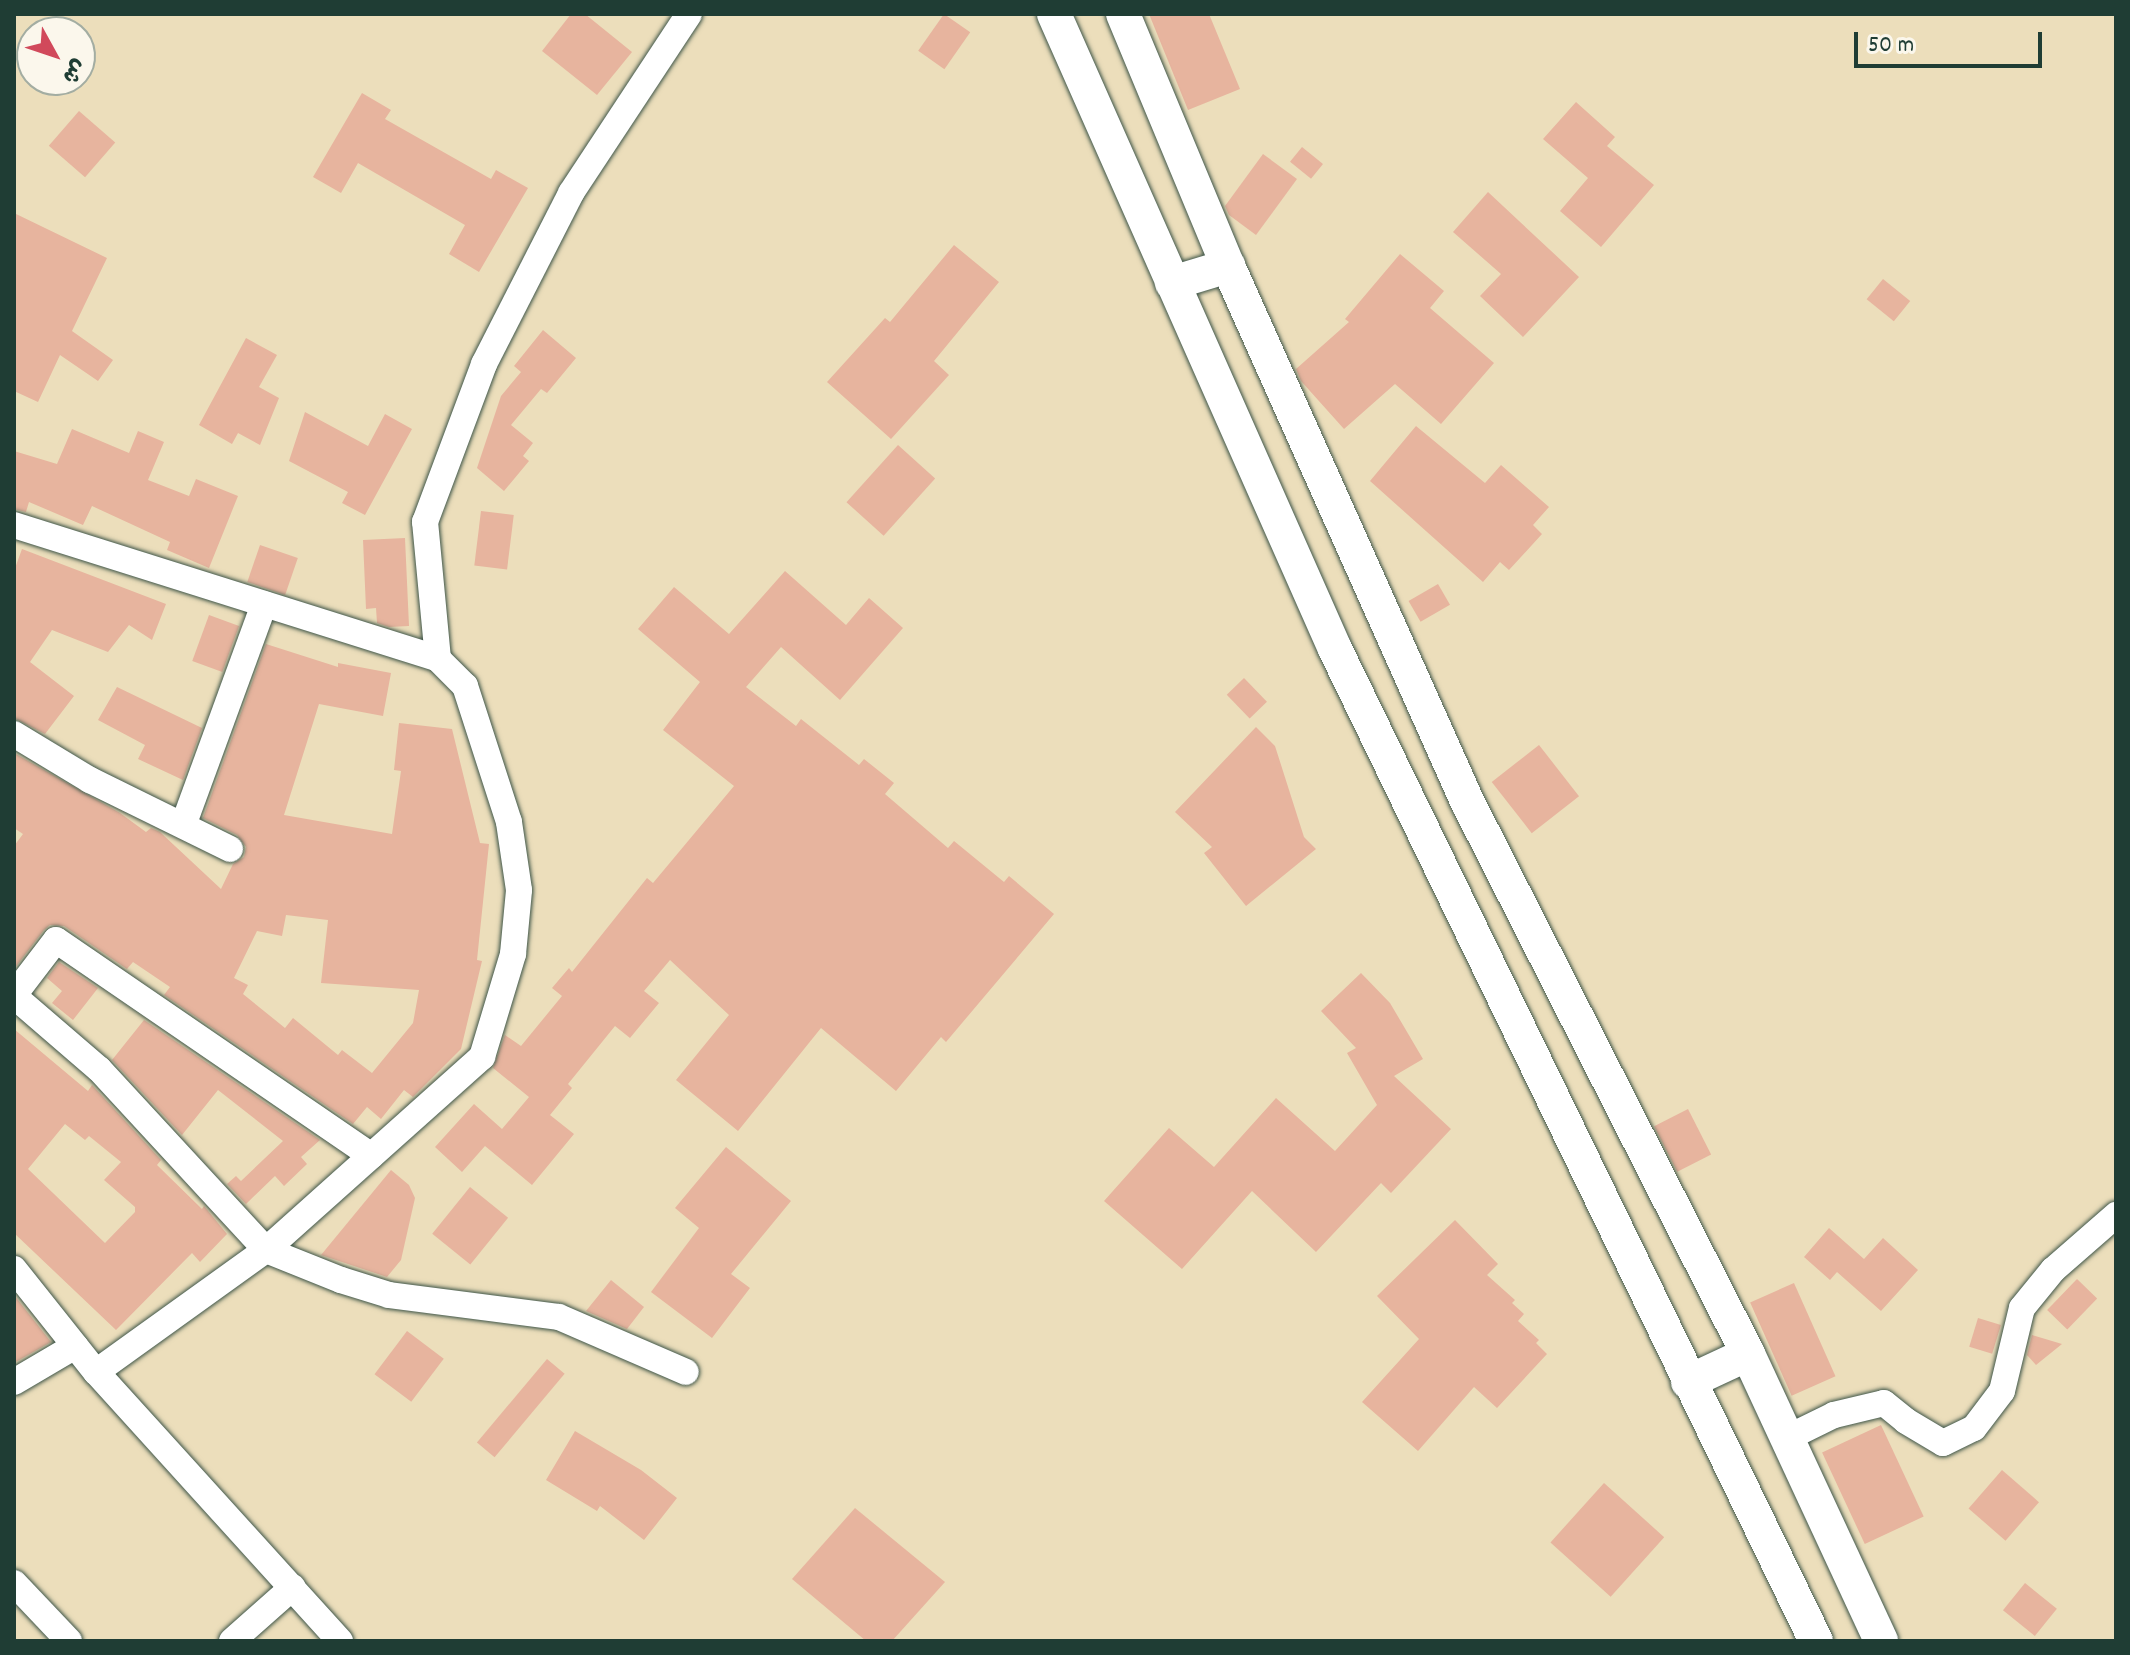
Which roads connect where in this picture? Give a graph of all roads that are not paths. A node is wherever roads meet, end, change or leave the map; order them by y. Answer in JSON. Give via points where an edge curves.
{"nodes":[{"id":1,"x":689,"y":14,"type":"edge"},
{"id":2,"x":1054,"y":14,"type":"edge"},
{"id":3,"x":1123,"y":14,"type":"edge"},
{"id":4,"x":1228,"y":266,"type":"junction"},
{"id":5,"x":1172,"y":283,"type":"junction"},
{"id":6,"x":14,"y":525,"type":"edge"},
{"id":7,"x":264,"y":604,"type":"junction"},
{"id":8,"x":438,"y":659,"type":"junction"},
{"id":9,"x":14,"y":734,"type":"edge"},
{"id":10,"x":184,"y":823,"type":"junction"},
{"id":11,"x":230,"y":849,"type":"dead end"},
{"id":12,"x":14,"y":996,"type":"edge"},
{"id":13,"x":371,"y":1156,"type":"junction"},
{"id":14,"x":2116,"y":1215,"type":"edge"},
{"id":15,"x":266,"y":1250,"type":"junction"},
{"id":16,"x":14,"y":1269,"type":"edge"},
{"id":17,"x":75,"y":1346,"type":"junction"},
{"id":18,"x":1748,"y":1354,"type":"junction"},
{"id":19,"x":96,"y":1372,"type":"junction"},
{"id":20,"x":686,"y":1372,"type":"dead end"},
{"id":21,"x":14,"y":1382,"type":"edge"},
{"id":22,"x":1688,"y":1382,"type":"junction"},
{"id":23,"x":1787,"y":1438,"type":"junction"},
{"id":24,"x":14,"y":1583,"type":"edge"},
{"id":25,"x":293,"y":1587,"type":"junction"},
{"id":26,"x":69,"y":1641,"type":"edge"},
{"id":27,"x":232,"y":1641,"type":"edge"},
{"id":28,"x":340,"y":1641,"type":"edge"},
{"id":29,"x":1816,"y":1641,"type":"edge"},
{"id":30,"x":1881,"y":1641,"type":"edge"}],
"edges":[{"from":1,"to":8,"type":"street","via":[[571,193],[484,364],[425,522]]},
{"from":2,"to":5,"type":"main road"},
{"from":3,"to":4,"type":"main road"},
{"from":4,"to":5,"type":"main road"},
{"from":4,"to":18,"type":"main road","via":[[1467,801]]},
{"from":5,"to":22,"type":"main road","via":[[1335,649]]},
{"from":6,"to":7,"type":"street"},
{"from":7,"to":8,"type":"street"},
{"from":7,"to":10,"type":"street"},
{"from":8,"to":13,"type":"street","via":[[465,686],[509,822],[519,890],[513,954],[482,1057]]},
{"from":9,"to":10,"type":"street","via":[[90,780]]},
{"from":10,"to":11,"type":"street"},
{"from":12,"to":13,"type":"street","via":[[56,940]]},
{"from":12,"to":15,"type":"street","via":[[99,1069]]},
{"from":13,"to":15,"type":"street"},
{"from":14,"to":23,"type":"street","via":[[2053,1270],[2022,1308],[2002,1391],[1974,1428],[1943,1443],[1884,1403],[1834,1415]]},
{"from":15,"to":19,"type":"street"},
{"from":15,"to":20,"type":"street","via":[[389,1295],[559,1317]]},
{"from":16,"to":17,"type":"street"},
{"from":17,"to":19,"type":"street"},
{"from":17,"to":21,"type":"street"},
{"from":18,"to":22,"type":"main road"},
{"from":18,"to":23,"type":"main road"},
{"from":19,"to":25,"type":"street"},
{"from":22,"to":29,"type":"main road"},
{"from":23,"to":30,"type":"main road"},
{"from":24,"to":26,"type":"street"},
{"from":25,"to":27,"type":"street"},
{"from":25,"to":28,"type":"street"}]}
